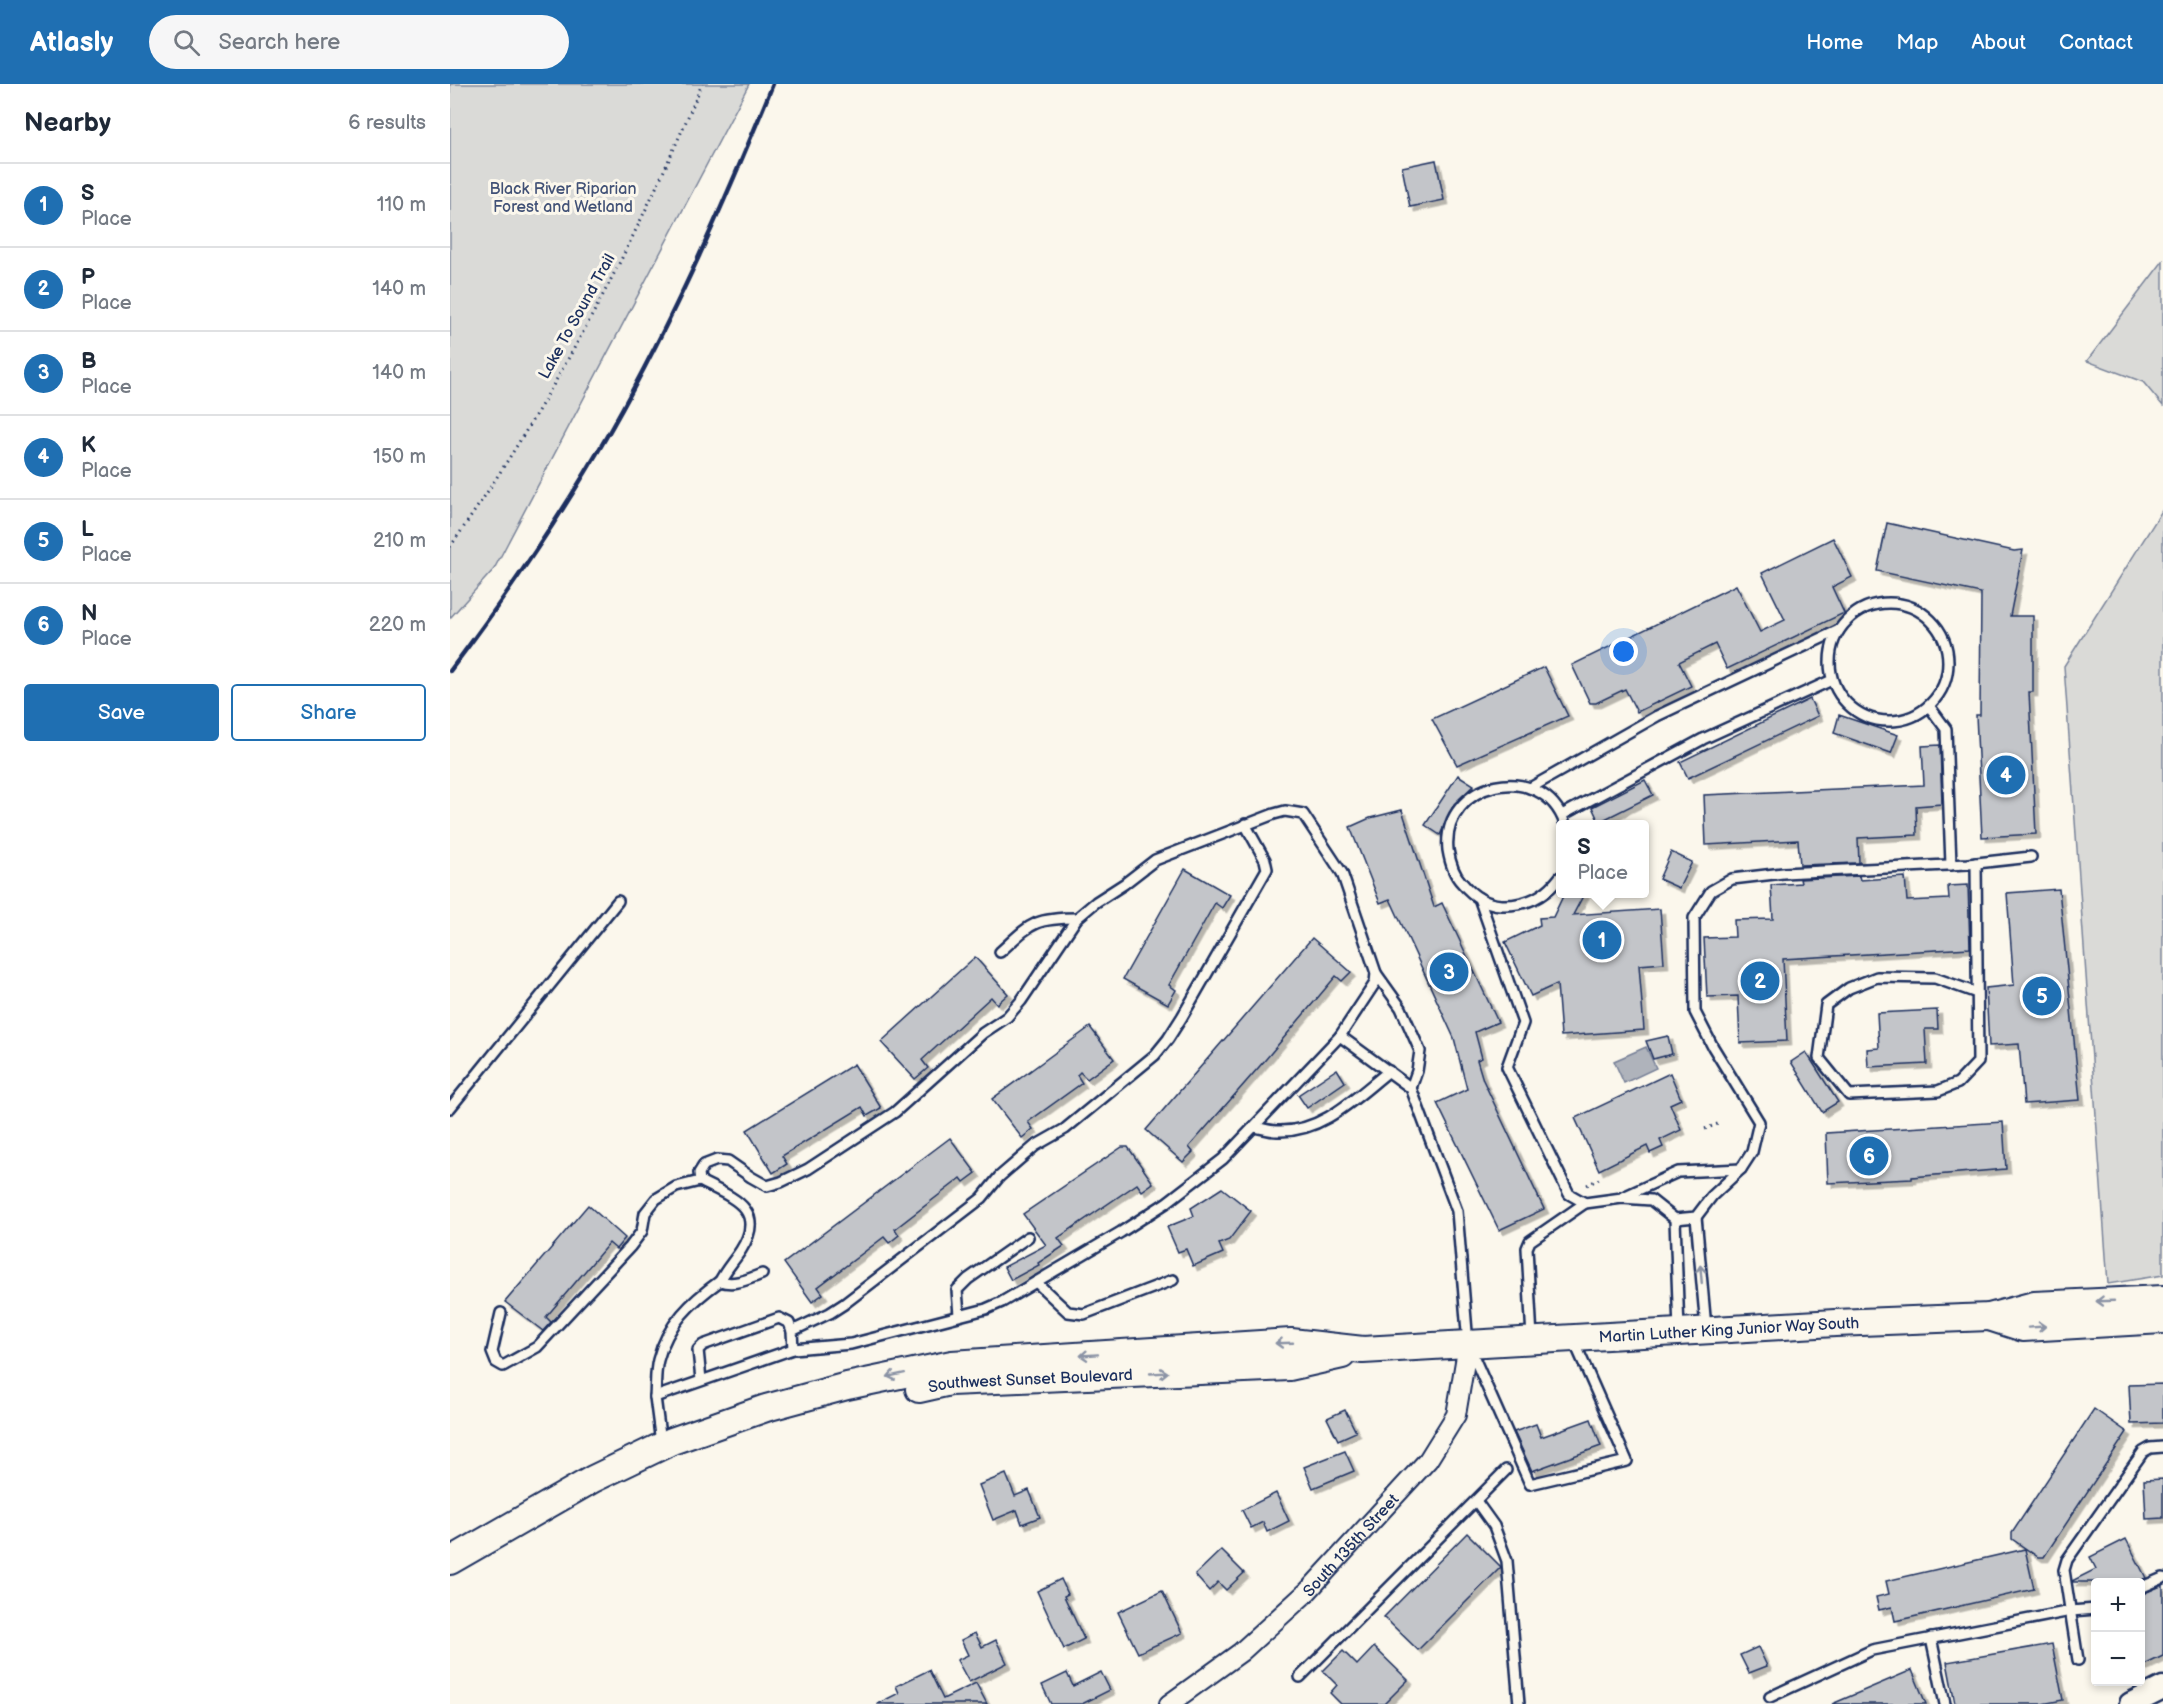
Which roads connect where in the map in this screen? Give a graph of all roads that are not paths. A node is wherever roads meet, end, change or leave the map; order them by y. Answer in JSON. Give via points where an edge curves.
{"nodes":[{"id":1,"x":1839,"y":630,"type":"junction"},
{"id":2,"x":1832,"y":680,"type":"junction"},
{"id":3,"x":1929,"y":706,"type":"junction"},
{"id":4,"x":1530,"y":788,"type":"junction"},
{"id":5,"x":1564,"y":820,"type":"edge"},
{"id":6,"x":1245,"y":824,"type":"junction"},
{"id":7,"x":2031,"y":857,"type":"dead end"},
{"id":8,"x":1976,"y":863,"type":"junction"},
{"id":9,"x":1951,"y":865,"type":"junction"},
{"id":10,"x":1556,"y":882,"type":"edge"},
{"id":11,"x":1479,"y":898,"type":"junction"},
{"id":12,"x":618,"y":901,"type":"dead end"},
{"id":13,"x":1077,"y":918,"type":"junction"},
{"id":14,"x":1000,"y":952,"type":"dead end"},
{"id":15,"x":1376,"y":973,"type":"junction"},
{"id":16,"x":1977,"y":993,"type":"junction"},
{"id":17,"x":1340,"y":1036,"type":"junction"},
{"id":18,"x":1389,"y":1071,"type":"junction"},
{"id":19,"x":1411,"y":1088,"type":"junction"},
{"id":20,"x":450,"y":1108,"type":"edge"},
{"id":21,"x":1254,"y":1127,"type":"junction"},
{"id":22,"x":1741,"y":1169,"type":"junction"},
{"id":23,"x":700,"y":1180,"type":"junction"},
{"id":24,"x":1622,"y":1198,"type":"junction"},
{"id":25,"x":1585,"y":1203,"type":"junction"},
{"id":26,"x":1696,"y":1217,"type":"junction"},
{"id":27,"x":1675,"y":1219,"type":"junction"},
{"id":28,"x":1028,"y":1237,"type":"dead end"},
{"id":29,"x":762,"y":1274,"type":"dead end"},
{"id":30,"x":1173,"y":1280,"type":"dead end"},
{"id":31,"x":720,"y":1281,"type":"junction"},
{"id":32,"x":1036,"y":1282,"type":"junction"},
{"id":33,"x":2163,"y":1299,"type":"edge"},
{"id":34,"x":501,"y":1313,"type":"dead end"},
{"id":35,"x":959,"y":1315,"type":"junction"},
{"id":36,"x":1989,"y":1317,"type":"junction"},
{"id":37,"x":2163,"y":1320,"type":"edge"},
{"id":38,"x":792,"y":1331,"type":"junction"},
{"id":39,"x":1706,"y":1331,"type":"junction"},
{"id":40,"x":1679,"y":1332,"type":"junction"},
{"id":41,"x":1573,"y":1338,"type":"junction"},
{"id":42,"x":1532,"y":1340,"type":"junction"},
{"id":43,"x":1468,"y":1344,"type":"junction"},
{"id":44,"x":793,"y":1349,"type":"junction"},
{"id":45,"x":1363,"y":1350,"type":"junction"},
{"id":46,"x":701,"y":1380,"type":"junction"},
{"id":47,"x":655,"y":1397,"type":"junction"},
{"id":48,"x":662,"y":1446,"type":"junction"},
{"id":49,"x":2163,"y":1448,"type":"edge"},
{"id":50,"x":1506,"y":1470,"type":"dead end"},
{"id":51,"x":1476,"y":1502,"type":"junction"},
{"id":52,"x":450,"y":1561,"type":"edge"},
{"id":53,"x":2163,"y":1578,"type":"edge"},
{"id":54,"x":450,"y":1580,"type":"edge"},
{"id":55,"x":2145,"y":1586,"type":"edge"},
{"id":56,"x":2091,"y":1609,"type":"edge"},
{"id":57,"x":2071,"y":1611,"type":"junction"},
{"id":58,"x":1931,"y":1638,"type":"junction"},
{"id":59,"x":2078,"y":1660,"type":"dead end"},
{"id":60,"x":1300,"y":1677,"type":"dead end"},
{"id":61,"x":2163,"y":1688,"type":"edge"},
{"id":62,"x":1770,"y":1696,"type":"dead end"},
{"id":63,"x":1169,"y":1704,"type":"edge"},
{"id":64,"x":1519,"y":1704,"type":"edge"},
{"id":65,"x":1945,"y":1704,"type":"edge"},
{"id":66,"x":2131,"y":1704,"type":"edge"}],
"edges":[{"from":1,"to":2,"type":"lane","via":[[1829,663]]},
{"from":1,"to":3,"type":"lane","via":[[1851,616],[1868,606],[1906,605],[1924,614],[1938,627],[1946,645],[1948,664],[1946,680]]},
{"from":1,"to":4,"type":"lane","via":[[1657,716]]},
{"from":2,"to":3,"type":"lane","via":[[1848,704],[1874,719],[1893,721]]},
{"from":2,"to":5,"type":"lane","via":[[1703,740]]},
{"from":3,"to":9,"type":"lane","via":[[1946,729]]},
{"from":4,"to":5,"type":"lane","via":[[1554,803]]},
{"from":4,"to":11,"type":"lane","via":[[1492,786],[1475,794],[1451,824],[1450,861],[1458,879]]},
{"from":6,"to":13,"type":"lane","via":[[1155,860]]},
{"from":6,"to":15,"type":"lane","via":[[1285,811],[1303,814],[1342,873]]},
{"from":6,"to":38,"type":"lane","via":[[1267,869],[1182,1017],[1155,1055],[1065,1129],[1035,1146],[999,1177],[982,1198],[844,1304]]},
{"from":7,"to":8,"type":"lane"},
{"from":8,"to":9,"type":"lane"},
{"from":8,"to":16,"type":"lane"},
{"from":9,"to":22,"type":"lane","via":[[1764,875],[1732,879],[1711,891],[1694,918],[1695,1012],[1759,1122],[1752,1152]]},
{"from":10,"to":11,"type":"lane","via":[[1536,900],[1517,905],[1497,905]]},
{"from":11,"to":25,"type":"lane","via":[[1523,1023],[1507,1067],[1569,1194]]},
{"from":12,"to":20,"type":"lane"},
{"from":13,"to":14,"type":"lane","via":[[1052,918],[1031,924]]},
{"from":13,"to":23,"type":"lane","via":[[1007,1017],[983,1033],[887,1118],[781,1182],[768,1186],[728,1161],[717,1160],[704,1165]]},
{"from":15,"to":17,"type":"lane","via":[[1375,983]]},
{"from":15,"to":19,"type":"lane","via":[[1401,1008],[1420,1051]]},
{"from":16,"to":16,"type":"lane","via":[[1978,1062],[1958,1083],[1938,1090],[1849,1095],[1819,1058],[1826,1005],[1849,988],[1877,977],[1935,978]]},
{"from":17,"to":18,"type":"lane"},
{"from":17,"to":21,"type":"lane"},
{"from":18,"to":19,"type":"lane"},
{"from":18,"to":21,"type":"lane","via":[[1331,1117],[1315,1124],[1276,1131]]},
{"from":19,"to":43,"type":"lane","via":[[1457,1211]]},
{"from":21,"to":32,"type":"lane","via":[[1223,1159],[1166,1203]]},
{"from":22,"to":24,"type":"lane","via":[[1678,1172]]},
{"from":22,"to":26,"type":"lane"},
{"from":23,"to":31,"type":"lane","via":[[728,1195],[745,1209],[751,1221],[750,1234]]},
{"from":23,"to":34,"type":"lane","via":[[676,1187],[656,1199],[645,1213],[642,1231],[630,1247],[537,1347],[504,1366],[496,1362],[492,1352]]},
{"from":24,"to":25,"type":"lane"},
{"from":24,"to":27,"type":"lane","via":[[1651,1200]]},
{"from":25,"to":42,"type":"lane","via":[[1530,1241],[1527,1248]]},
{"from":26,"to":27,"type":"lane"},
{"from":39,"to":26,"type":"lane","one_way":true},
{"from":27,"to":40,"type":"lane"},
{"from":28,"to":35,"type":"lane","via":[[957,1290]]},
{"from":29,"to":31,"type":"lane","via":[[735,1283]]},
{"from":30,"to":32,"type":"lane","via":[[1084,1314],[1068,1312]]},
{"from":31,"to":47,"type":"lane","via":[[680,1315],[667,1336],[657,1360]]},
{"from":32,"to":35,"type":"lane","via":[[986,1309]]},
{"from":33,"to":36,"type":"main road","name":"Martin Luther King Junior Way South","one_way":true,"via":[[2034,1305]]},
{"from":35,"to":44,"type":"lane","via":[[851,1344]]},
{"from":36,"to":37,"type":"main road","name":"Martin Luther King Junior Way South","one_way":true,"via":[[2023,1328]]},
{"from":36,"to":39,"type":"main road","name":"Martin Luther King Junior Way South"},
{"from":38,"to":44,"type":"lane"},
{"from":38,"to":46,"type":"lane","via":[[789,1323],[779,1318],[703,1345],[698,1350]]},
{"from":39,"to":40,"type":"main road","name":"Martin Luther King Junior Way South"},
{"from":40,"to":41,"type":"main road","name":"Martin Luther King Junior Way South"},
{"from":41,"to":42,"type":"main road","name":"Martin Luther King Junior Way South"},
{"from":41,"to":43,"type":"lane","via":[[1628,1461],[1530,1484]]},
{"from":42,"to":43,"type":"main road","name":"Martin Luther King Junior Way South"},
{"from":43,"to":45,"type":"main road","name":"Southwest Sunset Boulevard"},
{"from":43,"to":63,"type":"street","name":"South 135th Street","via":[[1456,1415],[1428,1460],[1308,1591],[1241,1652]]},
{"from":44,"to":46,"type":"lane"},
{"from":45,"to":48,"type":"main road","name":"Southwest Sunset Boulevard","one_way":true,"via":[[1291,1342],[952,1364],[766,1408]]},
{"from":54,"to":45,"type":"main road","name":"Southwest Sunset Boulevard","one_way":true,"via":[[604,1490],[671,1458],[769,1423],[950,1382],[1289,1367]]},
{"from":46,"to":47,"type":"lane"},
{"from":47,"to":48,"type":"lane"},
{"from":48,"to":52,"type":"main road","name":"Southwest Sunset Boulevard","via":[[593,1479]]},
{"from":49,"to":57,"type":"lane","via":[[2143,1452],[2067,1560],[2064,1570]]},
{"from":50,"to":51,"type":"lane"},
{"from":51,"to":60,"type":"lane"},
{"from":51,"to":64,"type":"lane","via":[[1494,1526],[1507,1561]]},
{"from":53,"to":55,"type":"lane"},
{"from":56,"to":57,"type":"lane"},
{"from":57,"to":58,"type":"lane"},
{"from":57,"to":59,"type":"lane"},
{"from":58,"to":62,"type":"lane","via":[[1872,1650]]},
{"from":58,"to":65,"type":"lane"},
{"from":61,"to":66,"type":"street"}]}
